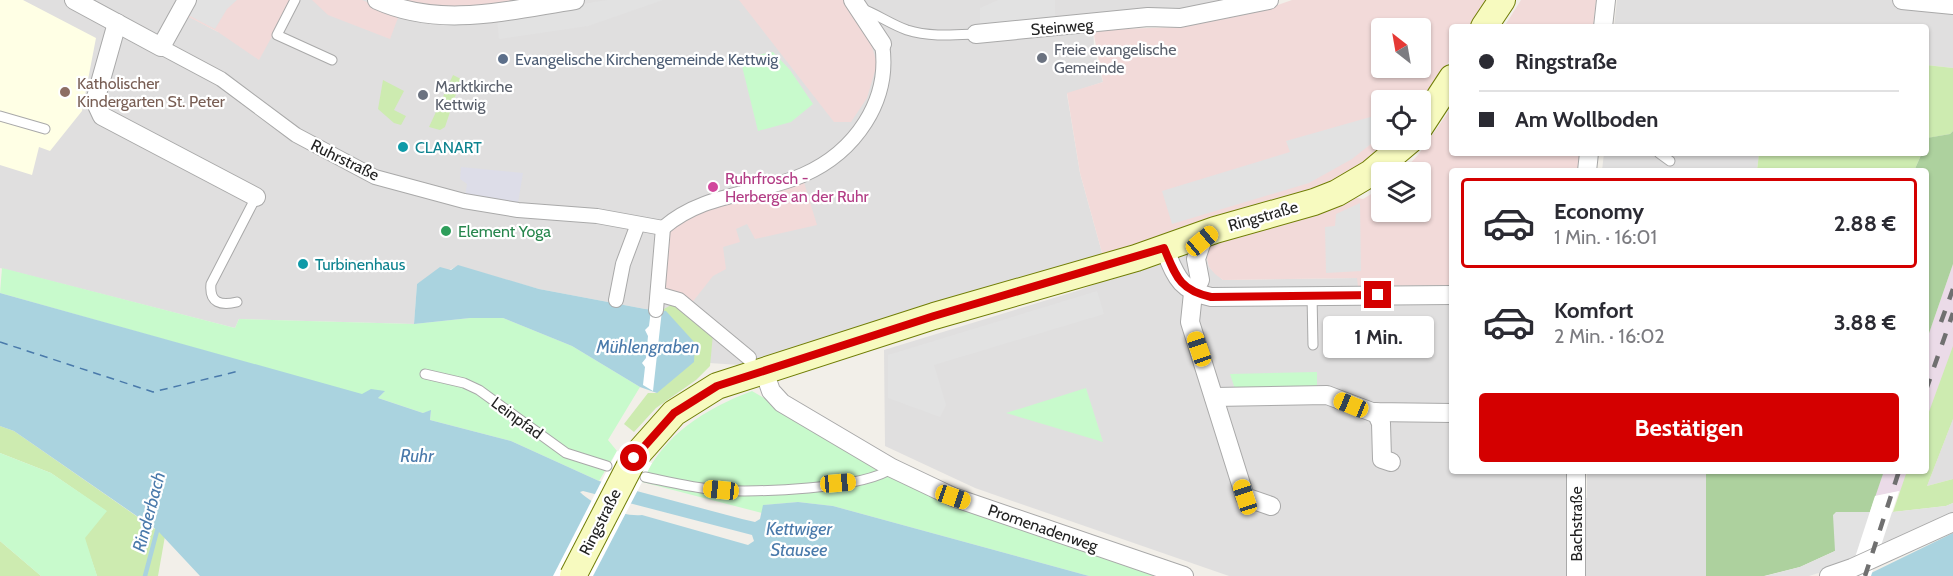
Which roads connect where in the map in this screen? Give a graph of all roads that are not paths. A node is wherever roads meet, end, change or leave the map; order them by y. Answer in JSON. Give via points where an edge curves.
{"nodes":[{"id":1,"x":74,"y":0,"type":"edge"},
{"id":2,"x":187,"y":0,"type":"edge"},
{"id":3,"x":295,"y":0,"type":"edge"},
{"id":4,"x":377,"y":0,"type":"edge"},
{"id":5,"x":575,"y":0,"type":"edge"},
{"id":6,"x":1269,"y":0,"type":"edge"},
{"id":7,"x":1502,"y":0,"type":"edge"},
{"id":8,"x":1606,"y":0,"type":"edge"},
{"id":9,"x":1902,"y":0,"type":"edge"},
{"id":10,"x":855,"y":4,"type":"edge"},
{"id":11,"x":1953,"y":5,"type":"edge"},
{"id":12,"x":117,"y":23,"type":"junction"},
{"id":13,"x":1486,"y":24,"type":"edge"},
{"id":14,"x":1603,"y":24,"type":"edge"},
{"id":15,"x":976,"y":34,"type":"joint"},
{"id":16,"x":882,"y":44,"type":"joint"},
{"id":17,"x":160,"y":47,"type":"junction"},
{"id":18,"x":332,"y":60,"type":"dead end"},
{"id":19,"x":1449,"y":83,"type":"edge"},
{"id":20,"x":1431,"y":110,"type":"edge"},
{"id":21,"x":0,"y":116,"type":"edge"},
{"id":22,"x":45,"y":129,"type":"dead end"},
{"id":23,"x":1398,"y":150,"type":"edge"},
{"id":24,"x":1663,"y":156,"type":"edge"},
{"id":25,"x":1670,"y":161,"type":"dead end"},
{"id":26,"x":256,"y":197,"type":"joint"},
{"id":27,"x":638,"y":224,"type":"junction"},
{"id":28,"x":663,"y":228,"type":"junction"},
{"id":29,"x":1215,"y":230,"type":"junction"},
{"id":30,"x":1164,"y":248,"type":"junction"},
{"id":31,"x":1193,"y":293,"type":"junction"},
{"id":32,"x":658,"y":294,"type":"junction"},
{"id":33,"x":1312,"y":295,"type":"junction"},
{"id":34,"x":1449,"y":295,"type":"edge"},
{"id":35,"x":616,"y":300,"type":"dead end"},
{"id":36,"x":237,"y":302,"type":"dead end"},
{"id":37,"x":656,"y":310,"type":"dead end"},
{"id":38,"x":1313,"y":345,"type":"dead end"},
{"id":39,"x":756,"y":364,"type":"junction"},
{"id":40,"x":425,"y":374,"type":"dead end"},
{"id":41,"x":1214,"y":397,"type":"junction"},
{"id":42,"x":1376,"y":412,"type":"junction"},
{"id":43,"x":1449,"y":413,"type":"edge"},
{"id":44,"x":1391,"y":462,"type":"dead end"},
{"id":45,"x":607,"y":466,"type":"dead end"},
{"id":46,"x":640,"y":467,"type":"junction"},
{"id":47,"x":892,"y":468,"type":"junction"},
{"id":48,"x":1576,"y":474,"type":"edge"},
{"id":49,"x":1271,"y":506,"type":"dead end"},
{"id":50,"x":1953,"y":522,"type":"edge"},
{"id":51,"x":573,"y":576,"type":"edge"},
{"id":52,"x":1184,"y":576,"type":"edge"},
{"id":53,"x":1576,"y":576,"type":"edge"},
{"id":54,"x":1829,"y":576,"type":"edge"}],
"edges":[{"from":1,"to":12,"type":"street","name":"Ruhrstraße"},
{"from":2,"to":17,"type":"street"},
{"from":3,"to":18,"type":"lane","via":[[277,35]]},
{"from":4,"to":5,"type":"street","via":[[436,17]]},
{"from":6,"to":15,"type":"street","name":"Steinweg","via":[[1180,18],[1148,17]]},
{"from":7,"to":13,"type":"main road"},
{"from":8,"to":14,"type":"street"},
{"from":9,"to":11,"type":"street"},
{"from":10,"to":15,"type":"lane","name":"Steinweg","via":[[906,30],[933,35]]},
{"from":10,"to":16,"type":"street"},
{"from":12,"to":17,"type":"street","name":"Ruhrstraße"},
{"from":12,"to":26,"type":"street","via":[[95,101],[102,116]]},
{"from":16,"to":28,"type":"street","via":[[883,81],[876,104],[859,132],[834,156],[803,175],[680,213]]},
{"from":17,"to":27,"type":"street","name":"Ruhrstraße","via":[[221,79],[296,135],[375,177],[464,201]]},
{"from":19,"to":20,"type":"main road"},
{"from":21,"to":22,"type":"lane"},
{"from":23,"to":29,"type":"main road","name":"Ringstraße","via":[[1371,173],[1337,193]]},
{"from":24,"to":25,"type":"lane"},
{"from":26,"to":36,"type":"lane","via":[[211,284],[212,297],[217,302]]},
{"from":27,"to":28,"type":"street","name":"Ruhrstraße"},
{"from":27,"to":35,"type":"street","via":[[623,264]]},
{"from":28,"to":32,"type":"street"},
{"from":29,"to":30,"type":"main road","name":"Ringstraße"},
{"from":29,"to":31,"type":"street","via":[[1202,241],[1196,259],[1200,280]]},
{"from":30,"to":31,"type":"street","via":[[1179,280]]},
{"from":30,"to":39,"type":"main road","name":"Ringstraße"},
{"from":31,"to":33,"type":"street","via":[[1211,297]]},
{"from":31,"to":41,"type":"street","via":[[1190,322]]},
{"from":32,"to":37,"type":"street"},
{"from":32,"to":39,"type":"street","via":[[679,300]]},
{"from":33,"to":34,"type":"street"},
{"from":33,"to":38,"type":"lane"},
{"from":39,"to":46,"type":"main road","name":"Ringstraße","via":[[690,401],[659,428]]},
{"from":39,"to":47,"type":"street","name":"Promenadenweg","via":[[782,403]]},
{"from":40,"to":45,"type":"lane","name":"Leinpfad","via":[[479,390],[566,453]]},
{"from":41,"to":42,"type":"street","via":[[1328,395]]},
{"from":41,"to":49,"type":"street","via":[[1245,497]]},
{"from":42,"to":43,"type":"street"},
{"from":42,"to":44,"type":"street","via":[[1381,423],[1382,459]]},
{"from":46,"to":47,"type":"lane","via":[[695,488],[759,490],[859,482]]},
{"from":46,"to":51,"type":"main road","name":"Ringstraße","bridge":true},
{"from":47,"to":52,"type":"street","name":"Promenadenweg","via":[[953,497]]},
{"from":48,"to":53,"type":"street","name":"Bachstraße"},
{"from":50,"to":54,"type":"street"}]}
